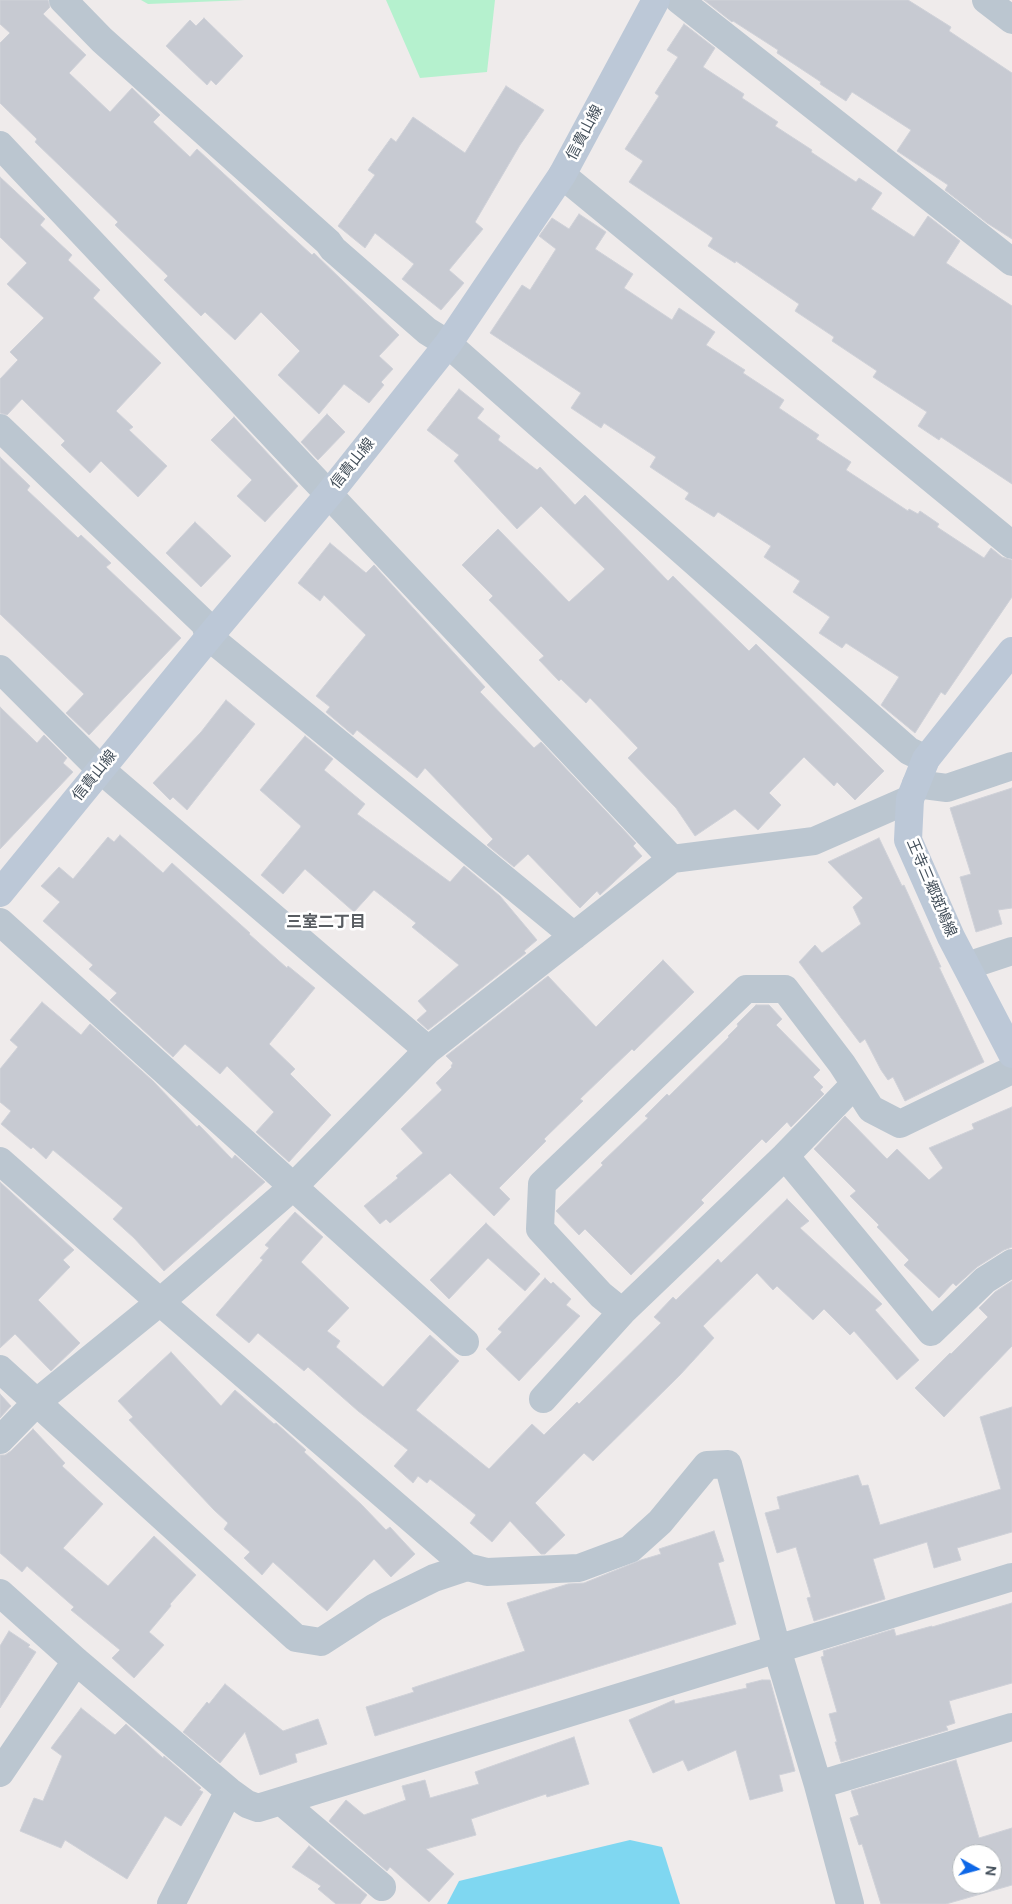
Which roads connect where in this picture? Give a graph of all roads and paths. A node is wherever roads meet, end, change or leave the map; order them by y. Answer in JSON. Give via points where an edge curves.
{"nodes":[{"id":1,"x":63,"y":0,"type":"edge"},
{"id":2,"x":656,"y":0,"type":"edge"},
{"id":3,"x":678,"y":0,"type":"edge"},
{"id":4,"x":986,"y":0,"type":"edge"},
{"id":5,"x":1012,"y":20,"type":"edge"},
{"id":6,"x":0,"y":145,"type":"edge"},
{"id":7,"x":562,"y":175,"type":"junction"},
{"id":8,"x":1012,"y":262,"type":"edge"},
{"id":9,"x":448,"y":344,"type":"junction"},
{"id":10,"x":0,"y":428,"type":"edge"},
{"id":11,"x":328,"y":494,"type":"junction"},
{"id":12,"x":1012,"y":545,"type":"edge"},
{"id":13,"x":209,"y":637,"type":"junction"},
{"id":14,"x":1012,"y":652,"type":"edge"},
{"id":15,"x":0,"y":669,"type":"edge"},
{"id":16,"x":926,"y":759,"type":"junction"},
{"id":17,"x":1012,"y":766,"type":"edge"},
{"id":18,"x":100,"y":769,"type":"junction"},
{"id":19,"x":913,"y":791,"type":"junction"},
{"id":20,"x":672,"y":860,"type":"junction"},
{"id":21,"x":0,"y":893,"type":"edge"},
{"id":22,"x":0,"y":922,"type":"edge"},
{"id":23,"x":574,"y":936,"type":"junction"},
{"id":24,"x":1012,"y":951,"type":"edge"},
{"id":25,"x":967,"y":966,"type":"junction"},
{"id":26,"x":428,"y":1050,"type":"junction"},
{"id":27,"x":1012,"y":1054,"type":"edge"},
{"id":28,"x":1012,"y":1070,"type":"edge"},
{"id":29,"x":856,"y":1084,"type":"junction"},
{"id":30,"x":784,"y":1156,"type":"junction"},
{"id":31,"x":0,"y":1161,"type":"edge"},
{"id":32,"x":294,"y":1186,"type":"junction"},
{"id":33,"x":1012,"y":1263,"type":"edge"},
{"id":34,"x":160,"y":1302,"type":"junction"},
{"id":35,"x":622,"y":1312,"type":"junction"},
{"id":36,"x":466,"y":1342,"type":"dead end"},
{"id":37,"x":0,"y":1369,"type":"edge"},
{"id":38,"x":543,"y":1399,"type":"dead end"},
{"id":39,"x":37,"y":1402,"type":"junction"},
{"id":40,"x":0,"y":1440,"type":"edge"},
{"id":41,"x":467,"y":1567,"type":"junction"},
{"id":42,"x":1012,"y":1577,"type":"edge"},
{"id":43,"x":0,"y":1593,"type":"edge"},
{"id":44,"x":777,"y":1649,"type":"junction"},
{"id":45,"x":76,"y":1662,"type":"junction"},
{"id":46,"x":1012,"y":1727,"type":"edge"},
{"id":47,"x":0,"y":1773,"type":"edge"},
{"id":48,"x":818,"y":1785,"type":"junction"},
{"id":49,"x":229,"y":1791,"type":"junction"},
{"id":50,"x":281,"y":1802,"type":"junction"},
{"id":51,"x":382,"y":1887,"type":"dead end"},
{"id":52,"x":171,"y":1904,"type":"edge"},
{"id":53,"x":850,"y":1904,"type":"edge"}],
"edges":[{"from":1,"to":9,"type":"street","via":[[102,40],[333,249],[428,331]]},
{"from":2,"to":7,"type":"main road","name":"信貴山線"},
{"from":3,"to":8,"type":"street"},
{"from":4,"to":5,"type":"street"},
{"from":6,"to":11,"type":"street"},
{"from":7,"to":9,"type":"main road","name":"信貴山線"},
{"from":7,"to":12,"type":"street"},
{"from":9,"to":11,"type":"main road","name":"信貴山線"},
{"from":9,"to":16,"type":"street","via":[[909,751]]},
{"from":10,"to":13,"type":"street","via":[[205,624]]},
{"from":11,"to":13,"type":"main road","name":"信貴山線"},
{"from":11,"to":20,"type":"street"},
{"from":13,"to":18,"type":"main road","name":"信貴山線"},
{"from":13,"to":23,"type":"street"},
{"from":14,"to":16,"type":"main road","name":"王寺三郷斑鳩線"},
{"from":15,"to":18,"type":"street"},
{"from":16,"to":19,"type":"main road","name":"王寺三郷斑鳩線"},
{"from":17,"to":19,"type":"street","via":[[947,788]]},
{"from":18,"to":21,"type":"main road","name":"信貴山線"},
{"from":18,"to":26,"type":"street"},
{"from":19,"to":20,"type":"street","via":[[814,841]]},
{"from":19,"to":25,"type":"main road","name":"王寺三郷斑鳩線","via":[[908,840]]},
{"from":20,"to":23,"type":"street"},
{"from":22,"to":32,"type":"street"},
{"from":23,"to":26,"type":"street"},
{"from":24,"to":25,"type":"street"},
{"from":25,"to":27,"type":"main road","name":"王寺三郷斑鳩線"},
{"from":26,"to":32,"type":"street"},
{"from":28,"to":29,"type":"street","via":[[900,1124],[871,1109]]},
{"from":29,"to":30,"type":"street"},
{"from":29,"to":35,"type":"street","via":[[785,989],[746,989],[542,1184],[540,1229],[601,1295]]},
{"from":30,"to":33,"type":"street","via":[[931,1332],[985,1280]]},
{"from":30,"to":35,"type":"street"},
{"from":31,"to":34,"type":"street"},
{"from":32,"to":34,"type":"street"},
{"from":32,"to":36,"type":"street"},
{"from":34,"to":39,"type":"street"},
{"from":34,"to":41,"type":"street"},
{"from":35,"to":38,"type":"street"},
{"from":37,"to":39,"type":"street"},
{"from":39,"to":40,"type":"street"},
{"from":39,"to":41,"type":"street","via":[[296,1638],[321,1642],[375,1607],[434,1578]]},
{"from":41,"to":44,"type":"street","via":[[487,1572],[579,1568],[630,1549],[660,1522],[707,1465],[728,1464]]},
{"from":42,"to":44,"type":"street"},
{"from":43,"to":45,"type":"street"},
{"from":44,"to":48,"type":"street"},
{"from":44,"to":50,"type":"street"},
{"from":45,"to":47,"type":"street"},
{"from":45,"to":49,"type":"street"},
{"from":46,"to":48,"type":"street"},
{"from":48,"to":53,"type":"street"},
{"from":49,"to":50,"type":"street","via":[[258,1808]]},
{"from":49,"to":52,"type":"street"},
{"from":50,"to":51,"type":"street"}]}
